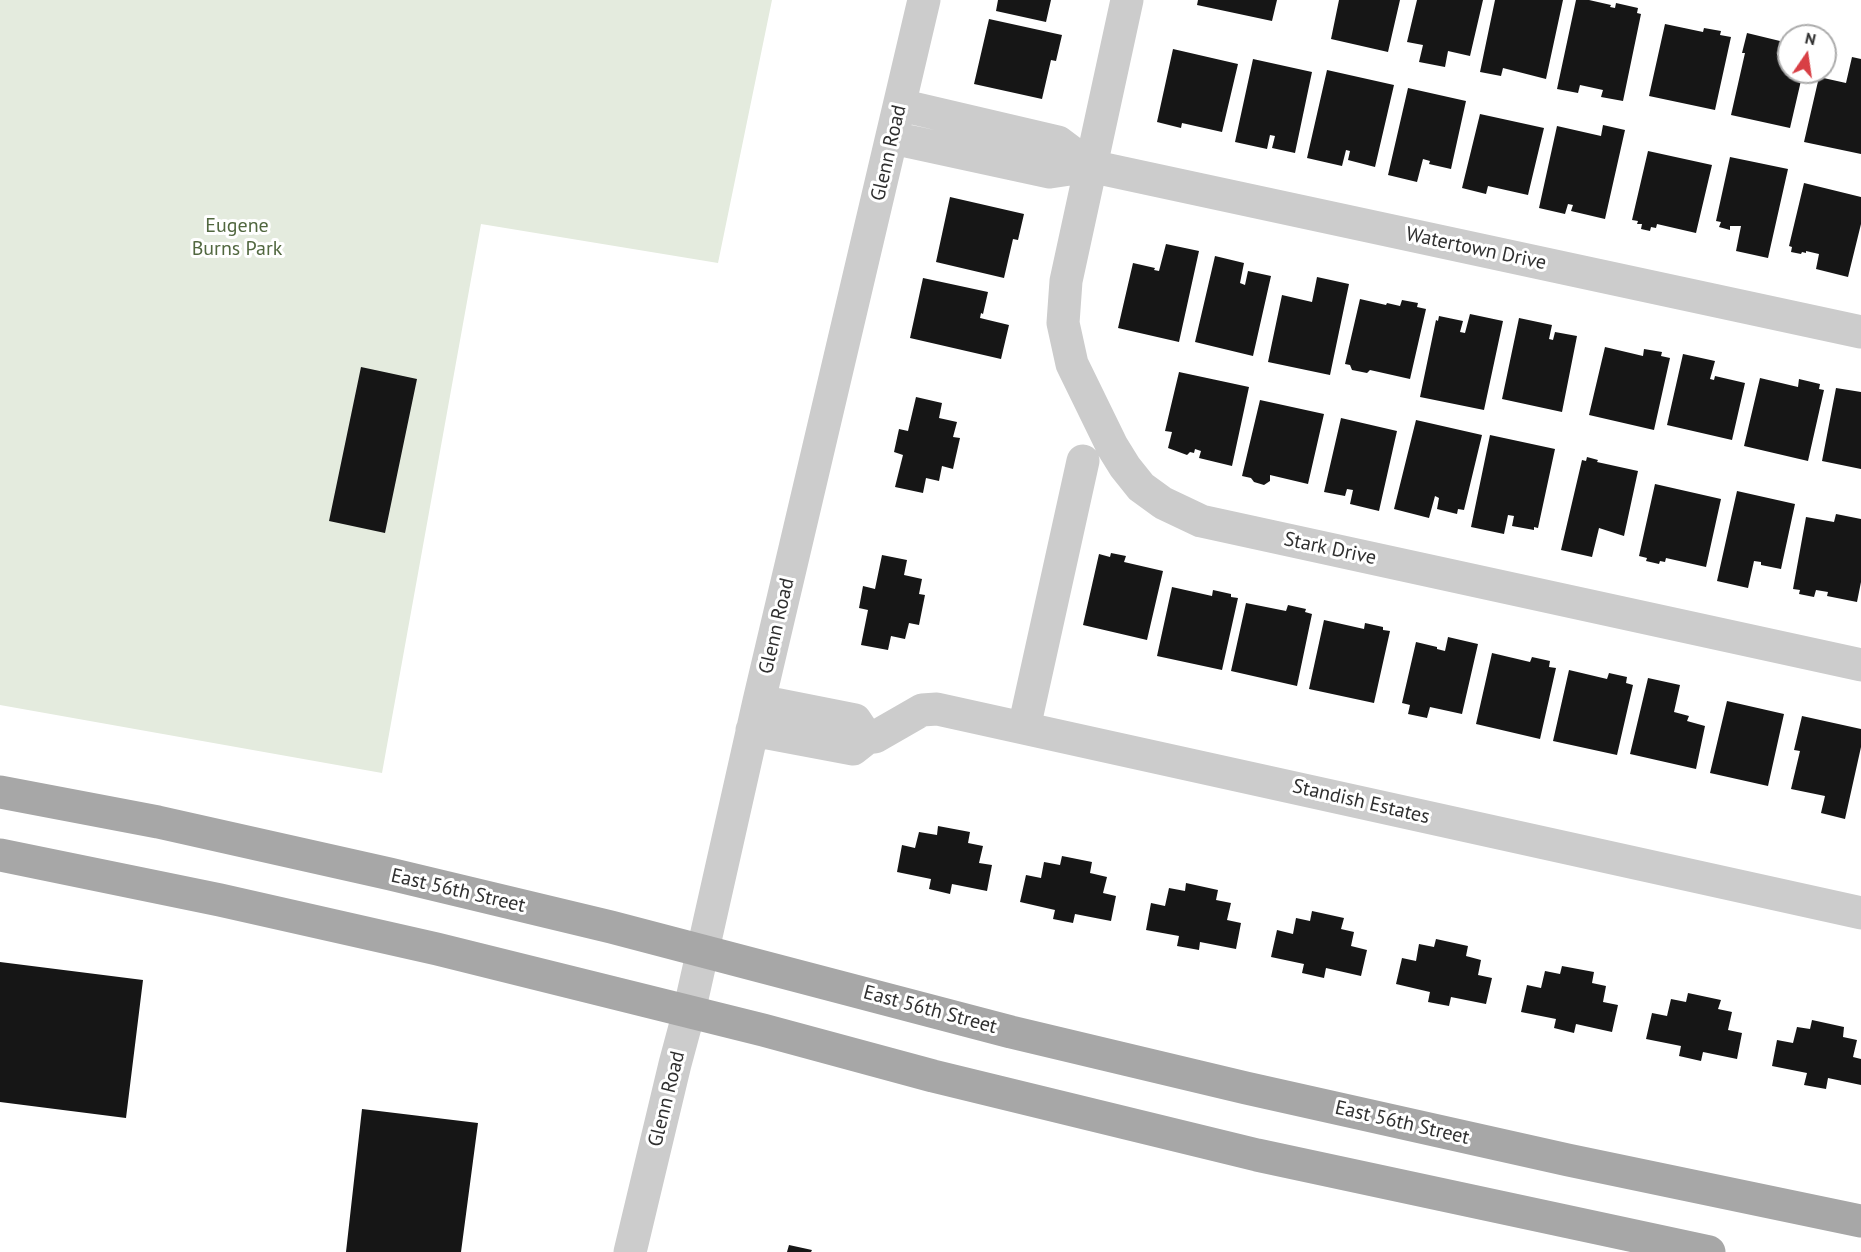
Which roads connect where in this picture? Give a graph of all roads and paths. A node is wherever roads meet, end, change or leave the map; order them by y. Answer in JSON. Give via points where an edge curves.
{"nodes":[{"id":1,"x":924,"y":0,"type":"edge"},
{"id":2,"x":1127,"y":0,"type":"edge"},
{"id":3,"x":900,"y":105,"type":"junction"},
{"id":4,"x":893,"y":138,"type":"junction"},
{"id":5,"x":1090,"y":166,"type":"junction"},
{"id":6,"x":1861,"y":332,"type":"edge"},
{"id":7,"x":1083,"y":460,"type":"dead end"},
{"id":8,"x":1861,"y":665,"type":"edge"},
{"id":9,"x":756,"y":715,"type":"junction"},
{"id":10,"x":1024,"y":728,"type":"junction"},
{"id":11,"x":0,"y":792,"type":"edge"},
{"id":12,"x":0,"y":855,"type":"edge"},
{"id":13,"x":1861,"y":913,"type":"edge"},
{"id":14,"x":703,"y":951,"type":"junction"},
{"id":15,"x":689,"y":1011,"type":"junction"},
{"id":16,"x":1861,"y":1221,"type":"edge"},
{"id":17,"x":630,"y":1252,"type":"edge"},
{"id":18,"x":1709,"y":1252,"type":"edge"}],
"edges":[{"from":1,"to":3,"type":"street","name":"Glenn Road"},
{"from":2,"to":5,"type":"street","name":"Stark Drive"},
{"from":3,"to":4,"type":"street","name":"Glenn Road"},
{"from":3,"to":5,"type":"street","name":"Watertown Drive","via":[[1058,142]]},
{"from":4,"to":5,"type":"street","name":"Watertown Drive","via":[[1050,172]]},
{"from":4,"to":9,"type":"street","name":"Glenn Road"},
{"from":5,"to":6,"type":"street","name":"Watertown Drive"},
{"from":5,"to":8,"type":"street","name":"Stark Drive","via":[[1063,302],[1067,349],[1125,467],[1141,487],[1163,504],[1201,521]]},
{"from":7,"to":10,"type":"street"},
{"from":9,"to":10,"type":"street","name":"Standish Estates","via":[[855,720],[867,738],[922,710],[937,709]]},
{"from":9,"to":14,"type":"street","name":"Glenn Road"},
{"from":10,"to":13,"type":"street","name":"Standish Estates"},
{"from":11,"to":14,"type":"main road","name":"East 56th Street","via":[[158,822],[380,872]]},
{"from":12,"to":15,"type":"main road","via":[[322,922]]},
{"from":14,"to":15,"type":"street","name":"Glenn Road"},
{"from":14,"to":16,"type":"main road","name":"East 56th Street","via":[[1011,1032],[1246,1088]]},
{"from":15,"to":17,"type":"street","name":"Glenn Road"},
{"from":15,"to":18,"type":"main road","via":[[933,1076],[1257,1155]]}]}
